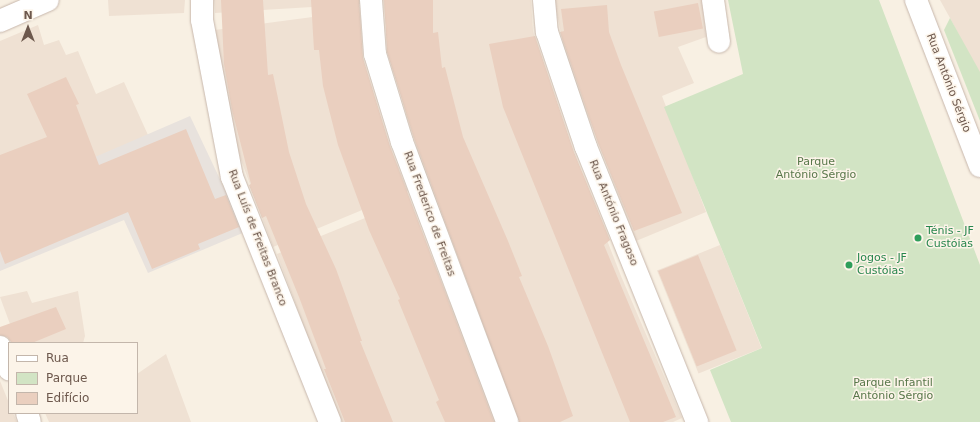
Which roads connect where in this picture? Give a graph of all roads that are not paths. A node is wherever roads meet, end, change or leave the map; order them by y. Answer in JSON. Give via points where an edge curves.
{"nodes":[{"id":1,"x":48,"y":0,"type":"edge"},
{"id":2,"x":202,"y":0,"type":"edge"},
{"id":3,"x":371,"y":0,"type":"edge"},
{"id":4,"x":544,"y":0,"type":"edge"},
{"id":5,"x":713,"y":0,"type":"edge"},
{"id":6,"x":916,"y":0,"type":"edge"},
{"id":7,"x":0,"y":22,"type":"edge"},
{"id":8,"x":719,"y":42,"type":"dead end"},
{"id":9,"x":980,"y":166,"type":"edge"},
{"id":10,"x":0,"y":347,"type":"edge"},
{"id":11,"x":8,"y":367,"type":"edge"},
{"id":12,"x":330,"y":422,"type":"edge"},
{"id":13,"x":507,"y":422,"type":"edge"},
{"id":14,"x":697,"y":422,"type":"edge"}],
"edges":[{"from":1,"to":7,"type":"street"},
{"from":2,"to":12,"type":"street","name":"Rua Luís de Freitas Branco","via":[[202,20],[232,177]]},
{"from":3,"to":13,"type":"street","name":"Rua Frederico de Freitas","via":[[375,54],[402,142]]},
{"from":4,"to":14,"type":"street","name":"Rua António Fragoso","via":[[547,32],[586,147]]},
{"from":5,"to":8,"type":"street"},
{"from":6,"to":9,"type":"street","name":"Rua António Sérgio"},
{"from":10,"to":11,"type":"street"}]}
